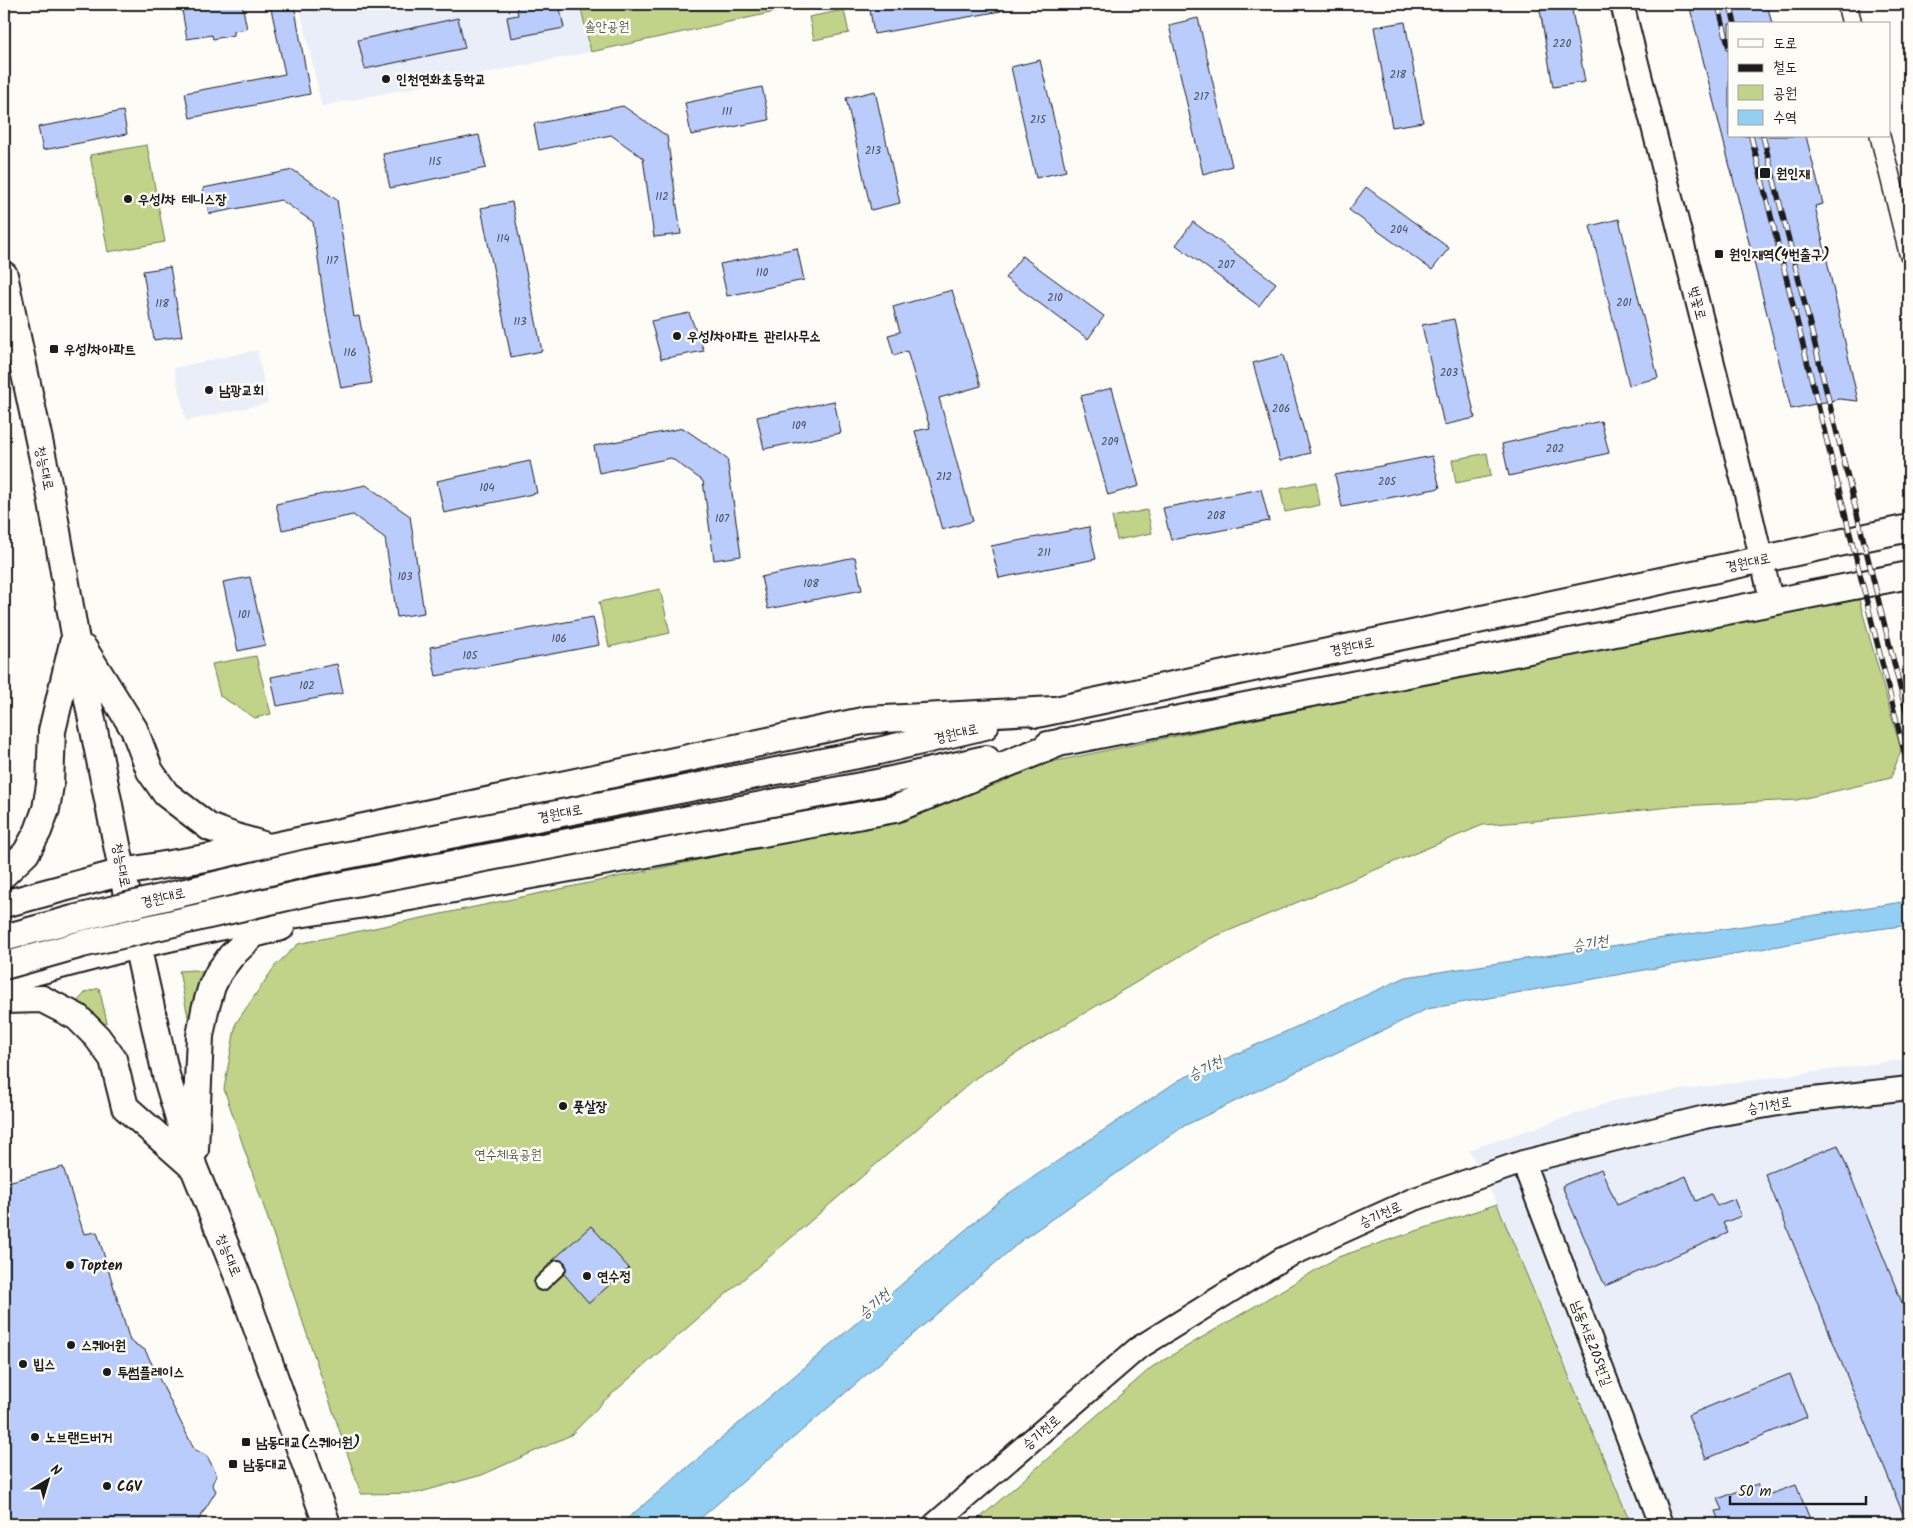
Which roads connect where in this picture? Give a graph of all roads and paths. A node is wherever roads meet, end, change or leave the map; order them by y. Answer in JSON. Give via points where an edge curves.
{"nodes":[{"id":1,"x":1622,"y":4,"type":"edge"},
{"id":2,"x":1847,"y":4,"type":"edge"},
{"id":3,"x":1852,"y":22,"type":"edge"},
{"id":4,"x":1880,"y":138,"type":"edge"},
{"id":5,"x":1909,"y":253,"type":"edge"},
{"id":6,"x":4,"y":275,"type":"edge"},
{"id":7,"x":1909,"y":528,"type":"edge"},
{"id":8,"x":1762,"y":559,"type":"junction"},
{"id":9,"x":1909,"y":575,"type":"edge"},
{"id":10,"x":1772,"y":603,"type":"junction"},
{"id":11,"x":75,"y":635,"type":"junction"},
{"id":12,"x":1054,"y":710,"type":"junction"},
{"id":13,"x":1064,"y":741,"type":"junction"},
{"id":14,"x":270,"y":847,"type":"junction"},
{"id":15,"x":123,"y":872,"type":"junction"},
{"id":16,"x":4,"y":874,"type":"edge"},
{"id":17,"x":393,"y":900,"type":"junction"},
{"id":18,"x":4,"y":904,"type":"edge"},
{"id":19,"x":4,"y":938,"type":"edge"},
{"id":20,"x":137,"y":945,"type":"junction"},
{"id":21,"x":4,"y":966,"type":"edge"},
{"id":22,"x":4,"y":980,"type":"edge"},
{"id":23,"x":4,"y":1000,"type":"edge"},
{"id":24,"x":1909,"y":1088,"type":"edge"},
{"id":25,"x":1523,"y":1162,"type":"junction"},
{"id":26,"x":194,"y":1168,"type":"junction"},
{"id":27,"x":558,"y":1268,"type":"dead end"},
{"id":28,"x":542,"y":1283,"type":"dead end"},
{"id":29,"x":327,"y":1524,"type":"edge"},
{"id":30,"x":935,"y":1524,"type":"edge"},
{"id":31,"x":1661,"y":1524,"type":"edge"}],
"edges":[{"from":1,"to":8,"type":"street","name":"벚꽃로"},
{"from":2,"to":3,"type":"street"},
{"from":4,"to":5,"type":"street"},
{"from":6,"to":11,"type":"main road","name":"청능대로","via":[[52,497]]},
{"from":7,"to":8,"type":"main road","name":"경원대로"},
{"from":8,"to":10,"type":"street","name":"벚꽃로"},
{"from":8,"to":12,"type":"main road","name":"경원대로"},
{"from":9,"to":10,"type":"main road","name":"경원대로"},
{"from":10,"to":13,"type":"main road","name":"경원대로"},
{"from":11,"to":14,"type":"main road","via":[[134,729],[150,771],[166,794],[209,827]]},
{"from":11,"to":15,"type":"main road","name":"청능대로"},
{"from":11,"to":16,"type":"main road","via":[[52,731],[46,809],[26,853]]},
{"from":12,"to":14,"type":"main road","via":[[867,720]]},
{"from":12,"to":19,"type":"main road","name":"경원대로","bridge":true,"via":[[878,751],[307,863]]},
{"from":13,"to":17,"type":"main road","via":[[894,808]]},
{"from":13,"to":21,"type":"main road","name":"경원대로","bridge":true,"via":[[886,781],[318,890],[82,944]]},
{"from":14,"to":15,"type":"main road"},
{"from":15,"to":18,"type":"main road"},
{"from":15,"to":20,"type":"main road","name":"청능대로"},
{"from":17,"to":20,"type":"main road","via":[[236,923]]},
{"from":17,"to":26,"type":"main road","via":[[254,934],[218,972],[204,1010],[200,1036]]},
{"from":20,"to":22,"type":"main road"},
{"from":20,"to":26,"type":"main road","name":"청능대로","via":[[166,1075]]},
{"from":23,"to":26,"type":"main road","via":[[42,999],[77,1017],[97,1036],[113,1059],[125,1107]]},
{"from":24,"to":25,"type":"street","name":"승기천로","via":[[1795,1101],[1705,1117]]},
{"from":25,"to":30,"type":"street","name":"승기천로","via":[[1412,1200],[1274,1264],[1137,1349]]},
{"from":25,"to":31,"type":"street","name":"남동서로205번길"},
{"from":26,"to":29,"type":"main road","name":"청능대로","via":[[243,1289]]},
{"from":27,"to":28,"type":"street"}]}
